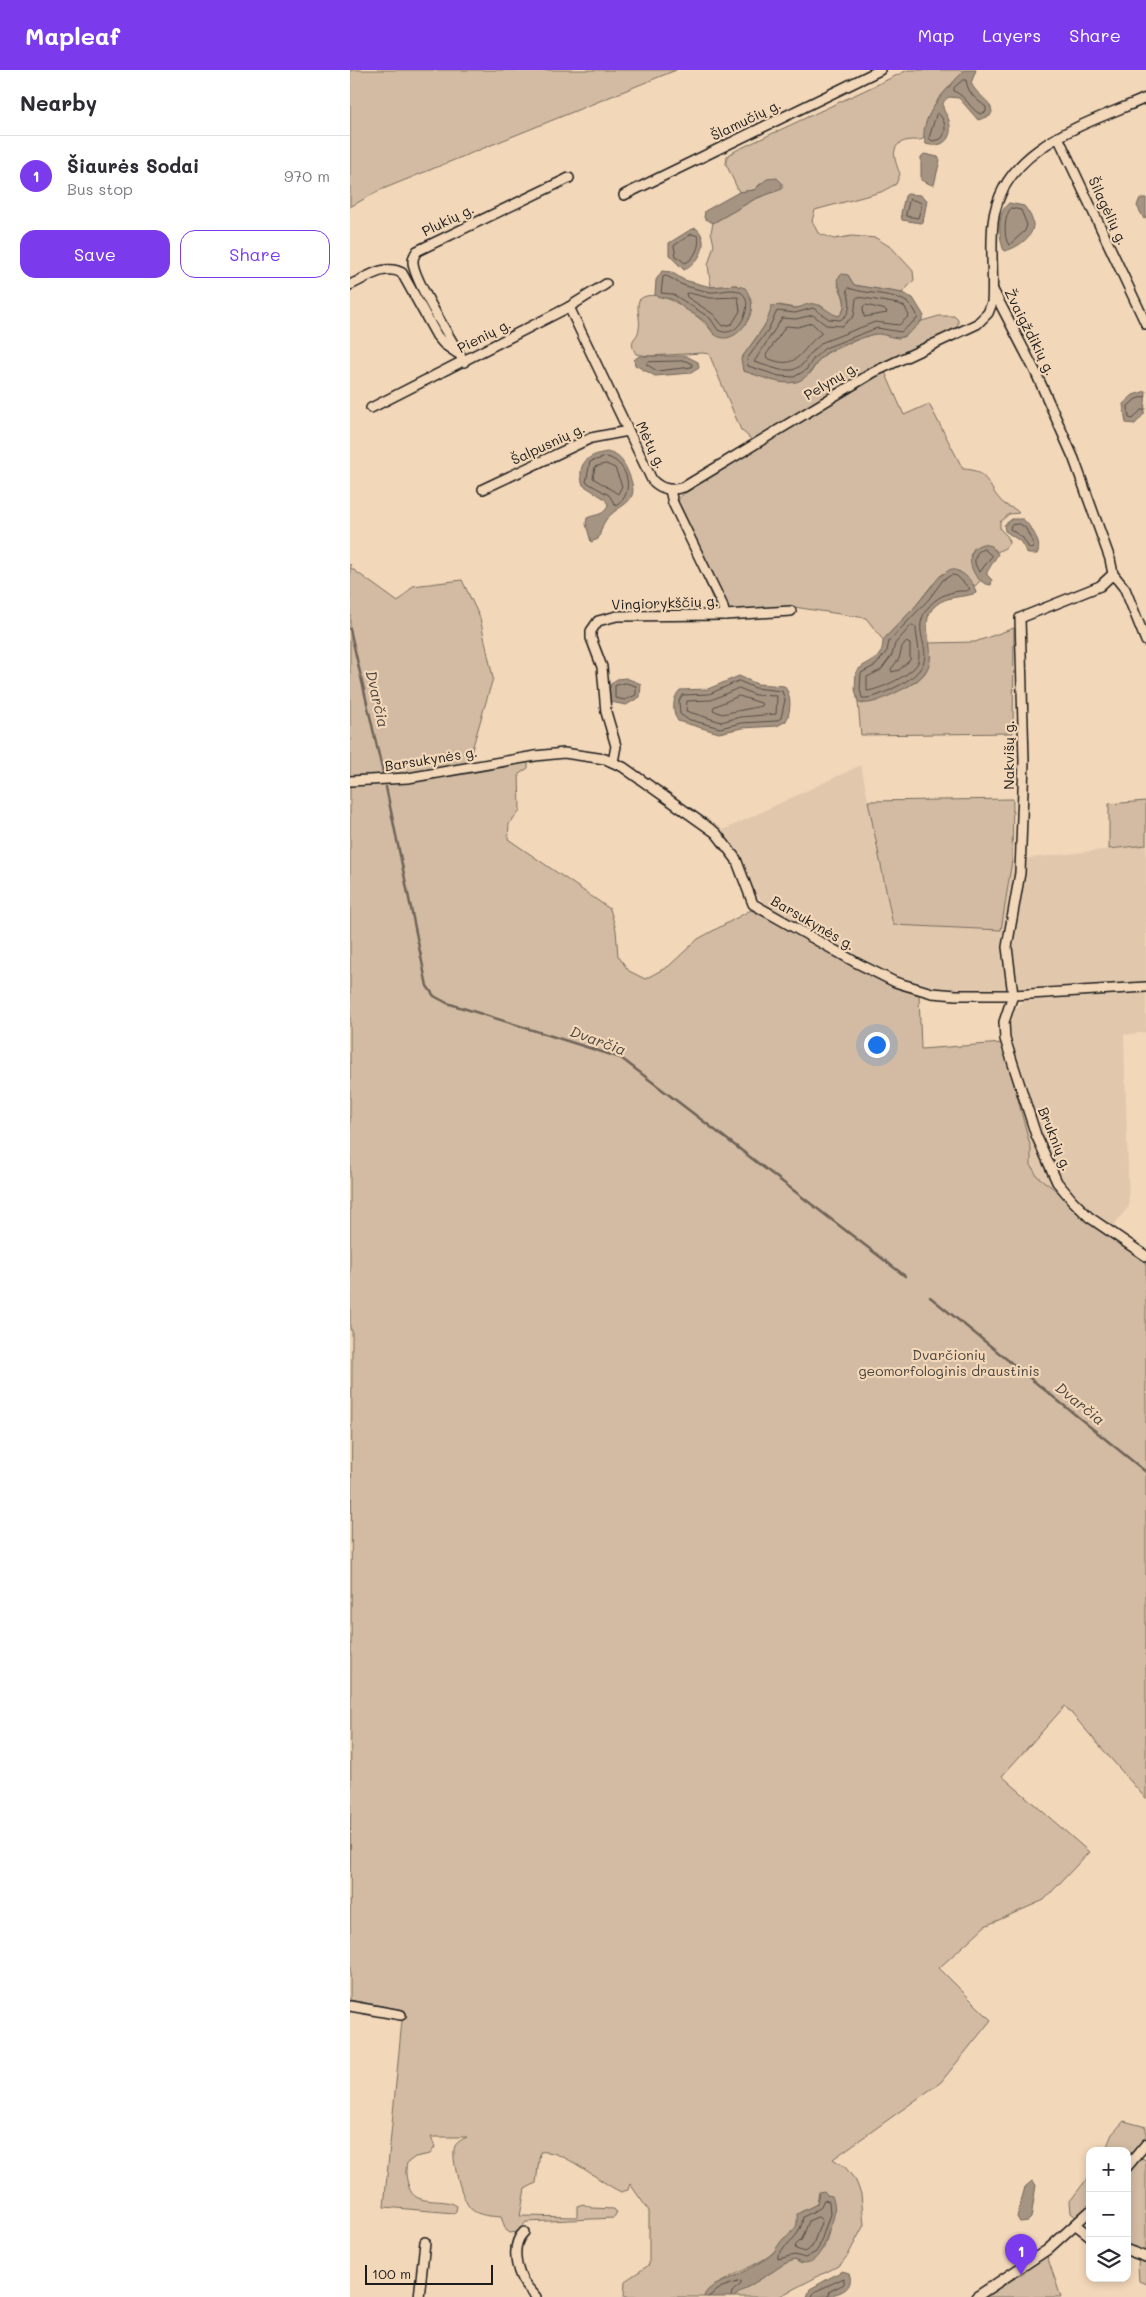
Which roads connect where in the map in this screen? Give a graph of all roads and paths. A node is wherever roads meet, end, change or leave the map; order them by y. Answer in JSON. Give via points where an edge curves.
{"nodes":[{"id":1,"x":880,"y":70,"type":"edge"},
{"id":2,"x":1146,"y":98,"type":"edge"},
{"id":3,"x":1058,"y":137,"type":"junction"},
{"id":4,"x":569,"y":178,"type":"dead end"},
{"id":5,"x":624,"y":195,"type":"dead end"},
{"id":6,"x":606,"y":284,"type":"dead end"},
{"id":7,"x":350,"y":285,"type":"edge"},
{"id":8,"x":993,"y":290,"type":"junction"},
{"id":9,"x":569,"y":307,"type":"junction"},
{"id":10,"x":1146,"y":324,"type":"edge"},
{"id":11,"x":462,"y":358,"type":"junction"},
{"id":12,"x":371,"y":408,"type":"dead end"},
{"id":13,"x":628,"y":431,"type":"junction"},
{"id":14,"x":482,"y":489,"type":"dead end"},
{"id":15,"x":670,"y":490,"type":"junction"},
{"id":16,"x":1113,"y":574,"type":"junction"},
{"id":17,"x":791,"y":611,"type":"dead end"},
{"id":18,"x":725,"y":615,"type":"junction"},
{"id":19,"x":1146,"y":641,"type":"edge"},
{"id":20,"x":613,"y":762,"type":"junction"},
{"id":21,"x":350,"y":781,"type":"edge"},
{"id":22,"x":1146,"y":988,"type":"edge"},
{"id":23,"x":1014,"y":995,"type":"junction"},
{"id":24,"x":1146,"y":1256,"type":"edge"},
{"id":25,"x":350,"y":2006,"type":"edge"},
{"id":26,"x":401,"y":2015,"type":"dead end"},
{"id":27,"x":1146,"y":2144,"type":"edge"},
{"id":28,"x":1131,"y":2162,"type":"edge"},
{"id":29,"x":1086,"y":2215,"type":"edge"},
{"id":30,"x":1076,"y":2225,"type":"junction"},
{"id":31,"x":524,"y":2232,"type":"dead end"},
{"id":32,"x":1086,"y":2233,"type":"edge"},
{"id":33,"x":424,"y":2242,"type":"dead end"},
{"id":34,"x":1131,"y":2251,"type":"edge"},
{"id":35,"x":1146,"y":2257,"type":"edge"},
{"id":36,"x":419,"y":2297,"type":"edge"},
{"id":37,"x":536,"y":2297,"type":"edge"},
{"id":38,"x":976,"y":2297,"type":"edge"}],
"edges":[{"from":1,"to":5,"type":"street","name":"Šlamučių g."},
{"from":2,"to":3,"type":"street","name":"Žvaigždikių g."},
{"from":3,"to":8,"type":"street","name":"Žvaigždikių g.","via":[[1019,166],[997,204],[992,223]]},
{"from":3,"to":10,"type":"street","name":"Šilagėlių g."},
{"from":4,"to":11,"type":"street","name":"Plukių g.","via":[[414,255],[414,267],[424,291]]},
{"from":6,"to":9,"type":"street","name":"Pienių g."},
{"from":7,"to":11,"type":"street","via":[[382,270],[402,273],[437,336]]},
{"from":8,"to":15,"type":"street","name":"Pelynų g.","via":[[988,312],[977,324],[874,372],[684,488]]},
{"from":8,"to":16,"type":"street","name":"Žvaigždikių g.","via":[[1036,373],[1074,459]]},
{"from":9,"to":11,"type":"street","name":"Pienių g."},
{"from":9,"to":13,"type":"street","name":"Mėtų g."},
{"from":11,"to":12,"type":"street","name":"Pienių g."},
{"from":13,"to":14,"type":"street","name":"Šalpusnių g.","via":[[591,438]]},
{"from":13,"to":15,"type":"street","name":"Mėtų g.","via":[[652,480]]},
{"from":15,"to":18,"type":"street"},
{"from":16,"to":19,"type":"street","name":"Žvaigždikių g.","via":[[1125,589]]},
{"from":16,"to":23,"type":"street","name":"Nakvišų g.","via":[[1100,586],[1020,618],[1024,761],[1020,864],[1007,947]]},
{"from":17,"to":18,"type":"street","name":"Vingiorykščių g."},
{"from":18,"to":20,"type":"street","name":"Vingiorykščių g.","via":[[618,616],[603,619],[593,626],[591,638],[602,666],[606,712],[616,746]]},
{"from":20,"to":21,"type":"street","name":"Barsukynės g.","via":[[564,753],[408,778]]},
{"from":20,"to":23,"type":"street","name":"Barsukynės g.","via":[[716,832],[736,859],[753,904],[769,914],[856,963],[914,989],[956,995]]},
{"from":22,"to":23,"type":"street","name":"Barsukynės g."},
{"from":23,"to":24,"type":"street","name":"Bruknių g.","via":[[1004,1022],[1006,1040],[1036,1135],[1057,1182],[1088,1217]]},
{"from":25,"to":26,"type":"street"},
{"from":27,"to":28,"type":"street"},
{"from":29,"to":30,"type":"street"},
{"from":30,"to":32,"type":"street"},
{"from":30,"to":38,"type":"street","via":[[1047,2250]]},
{"from":31,"to":37,"type":"street","via":[[516,2243],[517,2263],[521,2279]]},
{"from":33,"to":36,"type":"street"},
{"from":34,"to":35,"type":"street"}]}
